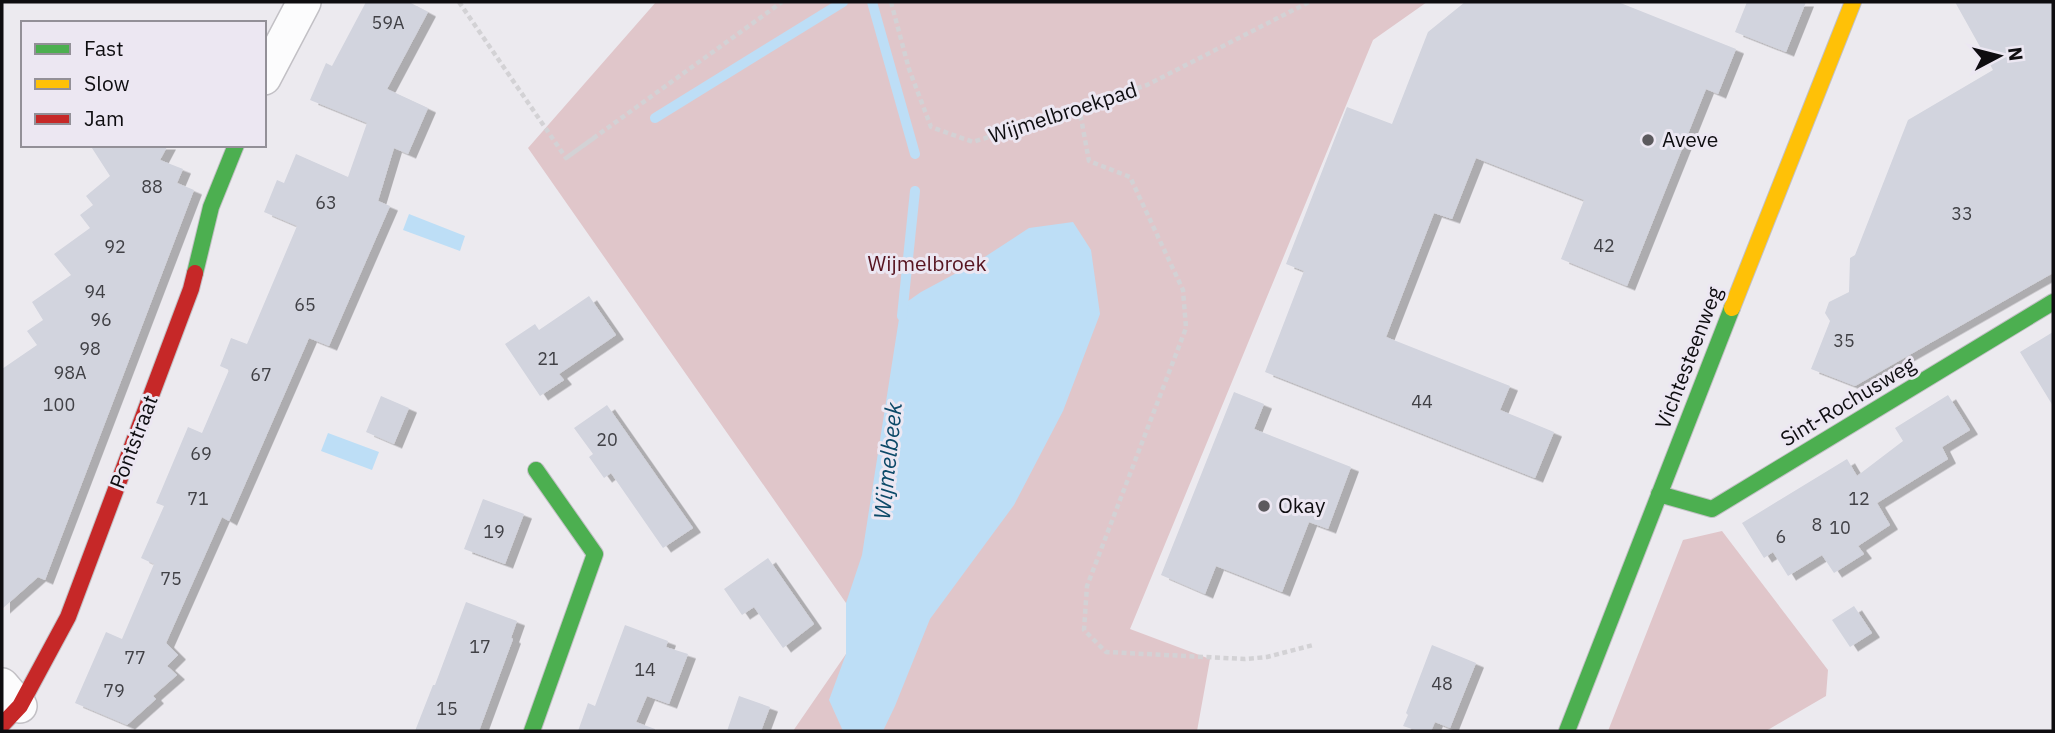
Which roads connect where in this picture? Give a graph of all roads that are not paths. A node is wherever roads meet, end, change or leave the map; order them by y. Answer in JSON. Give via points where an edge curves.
{"nodes":[{"id":1,"x":304,"y":2,"type":"edge"},
{"id":2,"x":1853,"y":2,"type":"edge"},
{"id":3,"x":266,"y":74,"type":"edge"},
{"id":4,"x":235,"y":147,"type":"edge"},
{"id":5,"x":2053,"y":302,"type":"edge"},
{"id":6,"x":536,"y":470,"type":"dead end"},
{"id":7,"x":1659,"y":494,"type":"junction"},
{"id":8,"x":8,"y":705,"type":"edge"},
{"id":9,"x":532,"y":731,"type":"edge"},
{"id":10,"x":1567,"y":731,"type":"edge"}],
"edges":[{"from":1,"to":3,"type":"street"},
{"from":2,"to":7,"type":"street","name":"Vichtesteenweg"},
{"from":4,"to":8,"type":"street","name":"Pontstraat","via":[[211,207],[191,289],[68,617]]},
{"from":5,"to":7,"type":"street","name":"Sint-Rochusweg","via":[[1713,509]]},
{"from":6,"to":9,"type":"street","via":[[595,554]]},
{"from":7,"to":10,"type":"street","name":"Vichtesteenweg"}]}
